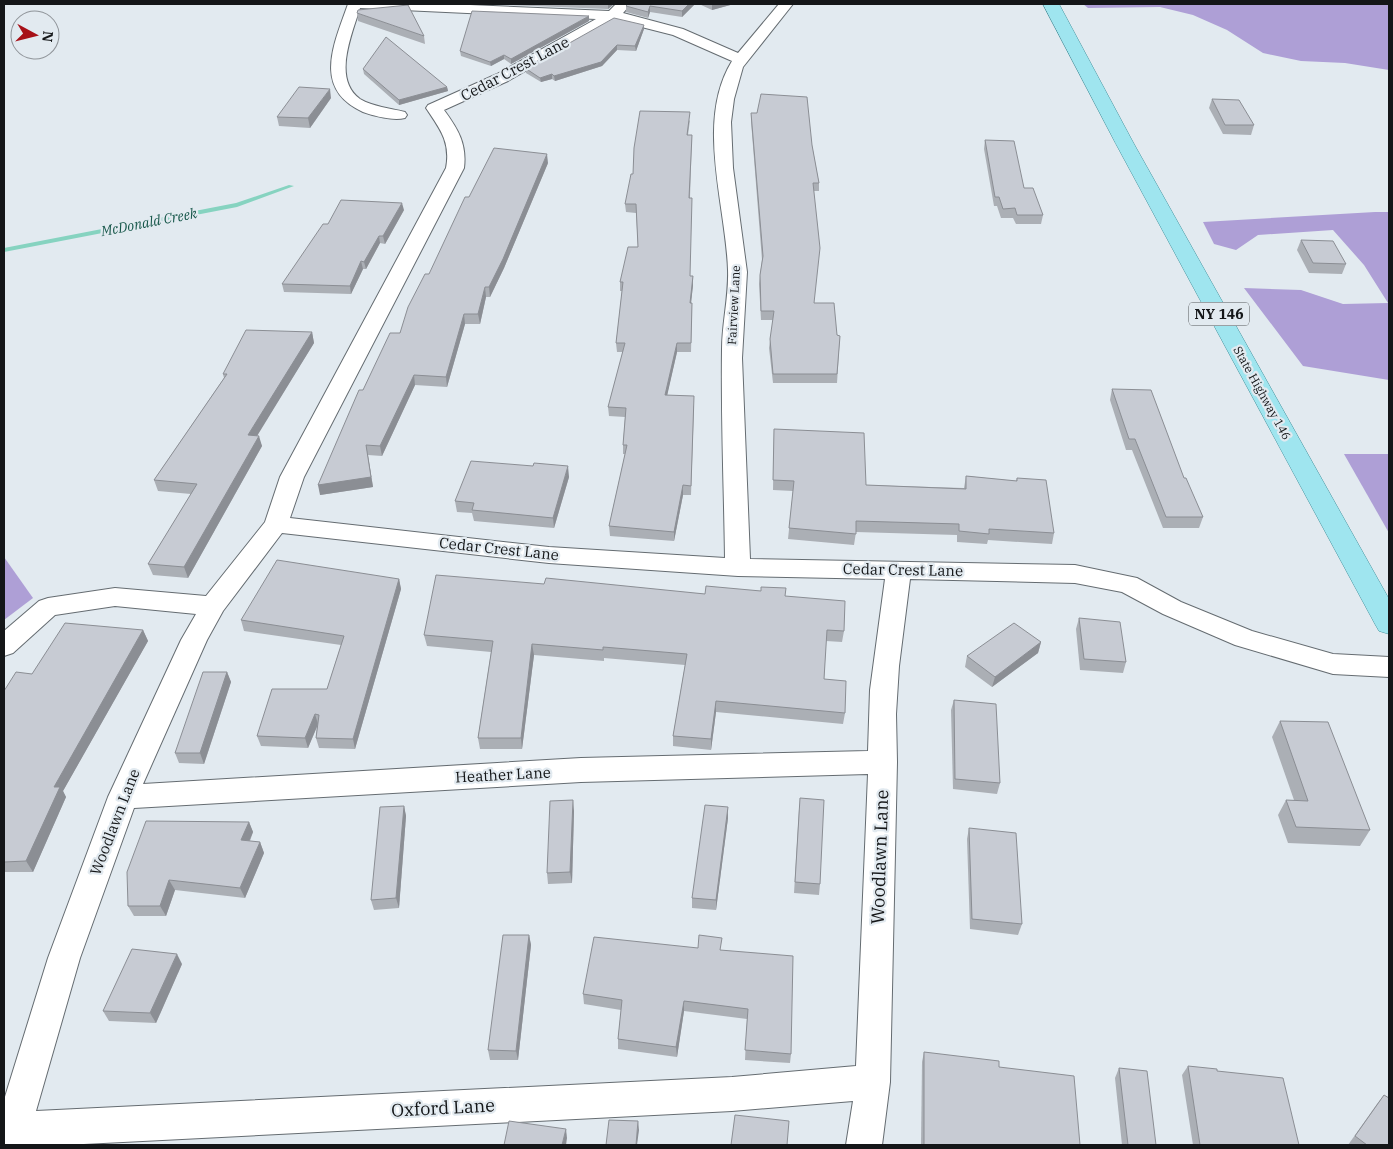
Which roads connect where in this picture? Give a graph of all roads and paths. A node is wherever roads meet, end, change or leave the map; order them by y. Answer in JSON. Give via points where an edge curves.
{"nodes":[{"id":1,"x":355,"y":4,"type":"edge"},
{"id":2,"x":786,"y":4,"type":"edge"},
{"id":3,"x":1051,"y":4,"type":"edge"},
{"id":4,"x":618,"y":10,"type":"edge"},
{"id":5,"x":740,"y":60,"type":"junction"},
{"id":6,"x":398,"y":115,"type":"dead end"},
{"id":7,"x":276,"y":524,"type":"junction"},
{"id":8,"x":738,"y":567,"type":"junction"},
{"id":9,"x":899,"y":569,"type":"junction"},
{"id":10,"x":213,"y":606,"type":"junction"},
{"id":11,"x":1389,"y":624,"type":"edge"},
{"id":12,"x":4,"y":646,"type":"edge"},
{"id":13,"x":1389,"y":667,"type":"edge"},
{"id":14,"x":883,"y":762,"type":"junction"},
{"id":15,"x":123,"y":797,"type":"junction"},
{"id":16,"x":872,"y":1082,"type":"junction"},
{"id":17,"x":11,"y":1138,"type":"edge"},
{"id":18,"x":864,"y":1145,"type":"edge"}],
"edges":[{"from":1,"to":4,"type":"street"},
{"from":1,"to":6,"type":"street","via":[[336,66],[342,86],[361,107]]},
{"from":2,"to":5,"type":"street","name":"Fairview Lane"},
{"from":3,"to":11,"type":"main road","name":"State Highway 146","number":"NY 146"},
{"from":4,"to":5,"type":"street","via":[[670,28]]},
{"from":4,"to":7,"type":"street","name":"Cedar Crest Lane","via":[[472,94],[434,108],[453,134],[458,152],[455,168],[292,477]]},
{"from":5,"to":8,"type":"street","name":"Fairview Lane","via":[[732,75],[722,115],[722,158],[737,262],[732,356]]},
{"from":7,"to":8,"type":"street","name":"Cedar Crest Lane","via":[[549,555]]},
{"from":7,"to":10,"type":"street","name":"Woodlawn Lane"},
{"from":8,"to":9,"type":"street","name":"Cedar Crest Lane"},
{"from":9,"to":13,"type":"street","name":"Cedar Crest Lane","via":[[1075,574],[1119,582],[1244,638],[1333,664]]},
{"from":9,"to":14,"type":"street","name":"Woodlawn Lane","via":[[886,654],[881,728]]},
{"from":10,"to":12,"type":"street","via":[[115,597],[48,607]]},
{"from":10,"to":15,"type":"street","name":"Woodlawn Lane","via":[[194,640]]},
{"from":14,"to":15,"type":"street","name":"Heather Lane","via":[[581,770]]},
{"from":14,"to":16,"type":"street","name":"Woodlawn Lane"},
{"from":15,"to":17,"type":"street","name":"Woodlawn Lane","via":[[64,958]]},
{"from":16,"to":17,"type":"street","name":"Oxford Lane","via":[[732,1094]]},
{"from":16,"to":18,"type":"street","name":"Woodlawn Lane"}]}
